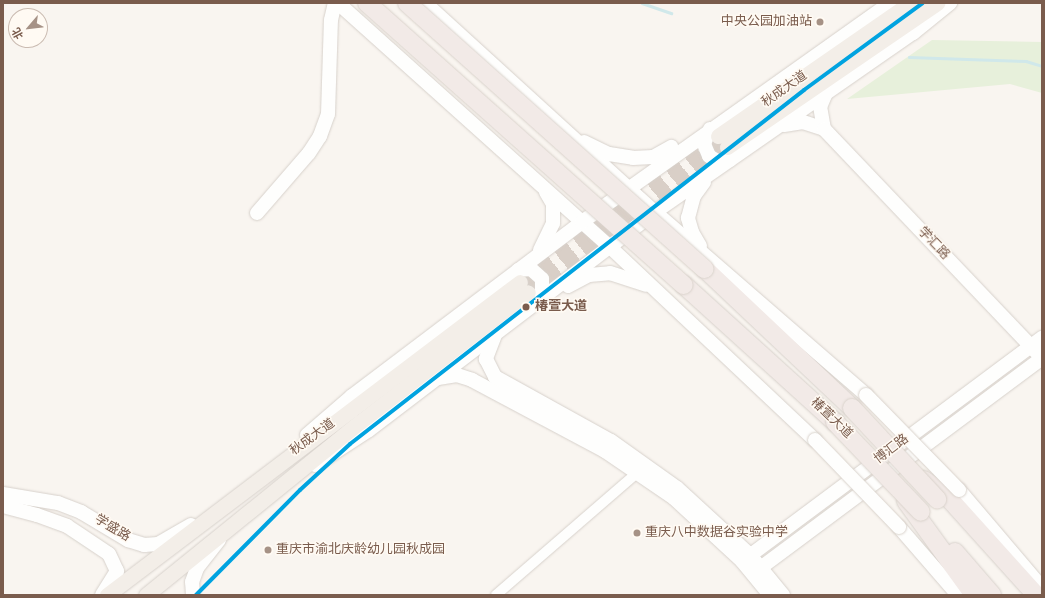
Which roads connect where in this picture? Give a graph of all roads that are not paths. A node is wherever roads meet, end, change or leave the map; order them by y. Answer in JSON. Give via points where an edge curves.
{"nodes":[{"id":1,"x":335,"y":3,"type":"edge"},
{"id":2,"x":338,"y":3,"type":"edge"},
{"id":3,"x":367,"y":3,"type":"edge"},
{"id":4,"x":407,"y":3,"type":"edge"},
{"id":5,"x":425,"y":3,"type":"edge"},
{"id":6,"x":890,"y":3,"type":"edge"},
{"id":7,"x":910,"y":3,"type":"edge"},
{"id":8,"x":937,"y":3,"type":"edge"},
{"id":9,"x":950,"y":3,"type":"edge"},
{"id":10,"x":826,"y":93,"type":"junction"},
{"id":11,"x":731,"y":115,"type":"junction"},
{"id":12,"x":778,"y":127,"type":"junction"},
{"id":13,"x":824,"y":129,"type":"junction"},
{"id":14,"x":570,"y":135,"type":"junction"},
{"id":15,"x":721,"y":143,"type":"junction"},
{"id":16,"x":711,"y":173,"type":"junction"},
{"id":17,"x":628,"y":187,"type":"junction"},
{"id":18,"x":544,"y":188,"type":"junction"},
{"id":19,"x":655,"y":212,"type":"junction"},
{"id":20,"x":257,"y":213,"type":"dead end"},
{"id":21,"x":582,"y":222,"type":"junction"},
{"id":22,"x":609,"y":246,"type":"junction"},
{"id":23,"x":535,"y":257,"type":"junction"},
{"id":24,"x":707,"y":264,"type":"junction"},
{"id":25,"x":524,"y":287,"type":"junction"},
{"id":26,"x":654,"y":289,"type":"junction"},
{"id":27,"x":518,"y":316,"type":"junction"},
{"id":28,"x":497,"y":332,"type":"junction"},
{"id":29,"x":1042,"y":338,"type":"edge"},
{"id":30,"x":1031,"y":347,"type":"junction"},
{"id":31,"x":1042,"y":359,"type":"edge"},
{"id":32,"x":436,"y":379,"type":"junction"},
{"id":33,"x":638,"y":473,"type":"junction"},
{"id":34,"x":283,"y":486,"type":"junction"},
{"id":35,"x":3,"y":494,"type":"edge"},
{"id":36,"x":947,"y":494,"type":"junction"},
{"id":37,"x":3,"y":506,"type":"edge"},
{"id":38,"x":215,"y":512,"type":"junction"},
{"id":39,"x":918,"y":514,"type":"junction"},
{"id":40,"x":225,"y":533,"type":"junction"},
{"id":41,"x":746,"y":558,"type":"junction"},
{"id":42,"x":757,"y":570,"type":"junction"},
{"id":43,"x":1042,"y":588,"type":"edge"},
{"id":44,"x":102,"y":595,"type":"edge"},
{"id":45,"x":107,"y":595,"type":"edge"},
{"id":46,"x":146,"y":595,"type":"edge"},
{"id":47,"x":193,"y":595,"type":"edge"},
{"id":48,"x":496,"y":595,"type":"edge"},
{"id":49,"x":770,"y":595,"type":"edge"},
{"id":50,"x":783,"y":595,"type":"edge"},
{"id":51,"x":958,"y":595,"type":"edge"},
{"id":52,"x":974,"y":595,"type":"edge"},
{"id":53,"x":992,"y":595,"type":"edge"},
{"id":54,"x":1019,"y":595,"type":"edge"},
{"id":55,"x":1036,"y":595,"type":"edge"}],
"edges":[{"from":1,"to":20,"type":"main road","via":[[331,20],[328,114],[320,136]]},
{"from":2,"to":18,"type":"main road"},
{"from":3,"to":39,"type":"highway","name":"椿萱大道","bridge":true,"via":[[835,422],[894,484]]},
{"from":4,"to":24,"type":"highway","name":"椿萱大道","bridge":true},
{"from":5,"to":14,"type":"main road"},
{"from":6,"to":11,"type":"main road"},
{"from":7,"to":15,"type":"main road","name":"秋成大道"},
{"from":8,"to":15,"type":"main road","name":"秋成大道"},
{"from":9,"to":10,"type":"main road","via":[[913,33]]},
{"from":10,"to":12,"type":"main road"},
{"from":10,"to":13,"type":"main road","via":[[820,107]]},
{"from":11,"to":14,"type":"main road","via":[[702,127],[664,152],[648,158],[616,156]]},
{"from":11,"to":15,"type":"main road"},
{"from":12,"to":13,"type":"main road","via":[[803,122]]},
{"from":12,"to":15,"type":"main road"},
{"from":13,"to":30,"type":"main road","name":"学汇路"},
{"from":14,"to":17,"type":"main road"},
{"from":15,"to":16,"type":"main road"},
{"from":15,"to":17,"type":"main road"},
{"from":16,"to":19,"type":"main road"},
{"from":16,"to":24,"type":"main road","via":[[694,196],[688,218]]},
{"from":17,"to":19,"type":"main road"},
{"from":17,"to":21,"type":"main road"},
{"from":18,"to":21,"type":"main road"},
{"from":18,"to":23,"type":"main road","via":[[553,204],[553,223]]},
{"from":19,"to":22,"type":"main road"},
{"from":19,"to":24,"type":"main road"},
{"from":21,"to":22,"type":"main road"},
{"from":21,"to":23,"type":"main road"},
{"from":22,"to":25,"type":"main road"},
{"from":22,"to":26,"type":"main road"},
{"from":23,"to":25,"type":"main road"},
{"from":24,"to":36,"type":"highway","name":"椿萱大道","bridge":true,"via":[[852,408],[909,469]]},
{"from":24,"to":36,"type":"main road","bridge":true,"via":[[866,396]]},
{"from":25,"to":27,"type":"main road"},
{"from":25,"to":34,"type":"main road","name":"秋成大道"},
{"from":25,"to":38,"type":"main road","name":"秋成大道"},
{"from":26,"to":27,"type":"main road","via":[[618,274],[589,275],[539,307]]},
{"from":26,"to":51,"type":"main road","bridge":true,"via":[[815,440],[899,527]]},
{"from":27,"to":28,"type":"main road"},
{"from":28,"to":32,"type":"main road"},
{"from":28,"to":41,"type":"main road","via":[[486,359],[495,377],[612,441],[677,488]]},
{"from":29,"to":30,"type":"main road","name":"博汇路"},
{"from":30,"to":31,"type":"main road","name":"学汇路"},
{"from":30,"to":41,"type":"main road","name":"博汇路"},
{"from":31,"to":42,"type":"main road","name":"博汇路"},
{"from":32,"to":33,"type":"main road","via":[[457,375],[472,380],[605,451]]},
{"from":32,"to":34,"type":"main road","via":[[369,430]]},
{"from":33,"to":41,"type":"main road","via":[[674,498]]},
{"from":33,"to":48,"type":"street"},
{"from":34,"to":40,"type":"main road","name":"秋成大道"},
{"from":35,"to":38,"type":"main road","name":"学盛路","via":[[58,502],[81,512],[128,540],[144,545],[158,544]]},
{"from":36,"to":43,"type":"main road"},
{"from":36,"to":54,"type":"highway","name":"椿萱大道"},
{"from":36,"to":55,"type":"highway"},
{"from":37,"to":44,"type":"main road","name":"学盛路","via":[[66,526],[109,554],[117,571]]},
{"from":38,"to":45,"type":"main road","name":"秋成大道"},
{"from":39,"to":52,"type":"highway"},
{"from":39,"to":53,"type":"highway","name":"椿萱大道"},
{"from":40,"to":46,"type":"main road","name":"秋成大道"},
{"from":40,"to":47,"type":"main road","via":[[197,568],[192,582]]},
{"from":41,"to":42,"type":"main road"},
{"from":42,"to":49,"type":"main road"},
{"from":42,"to":50,"type":"main road"}]}
